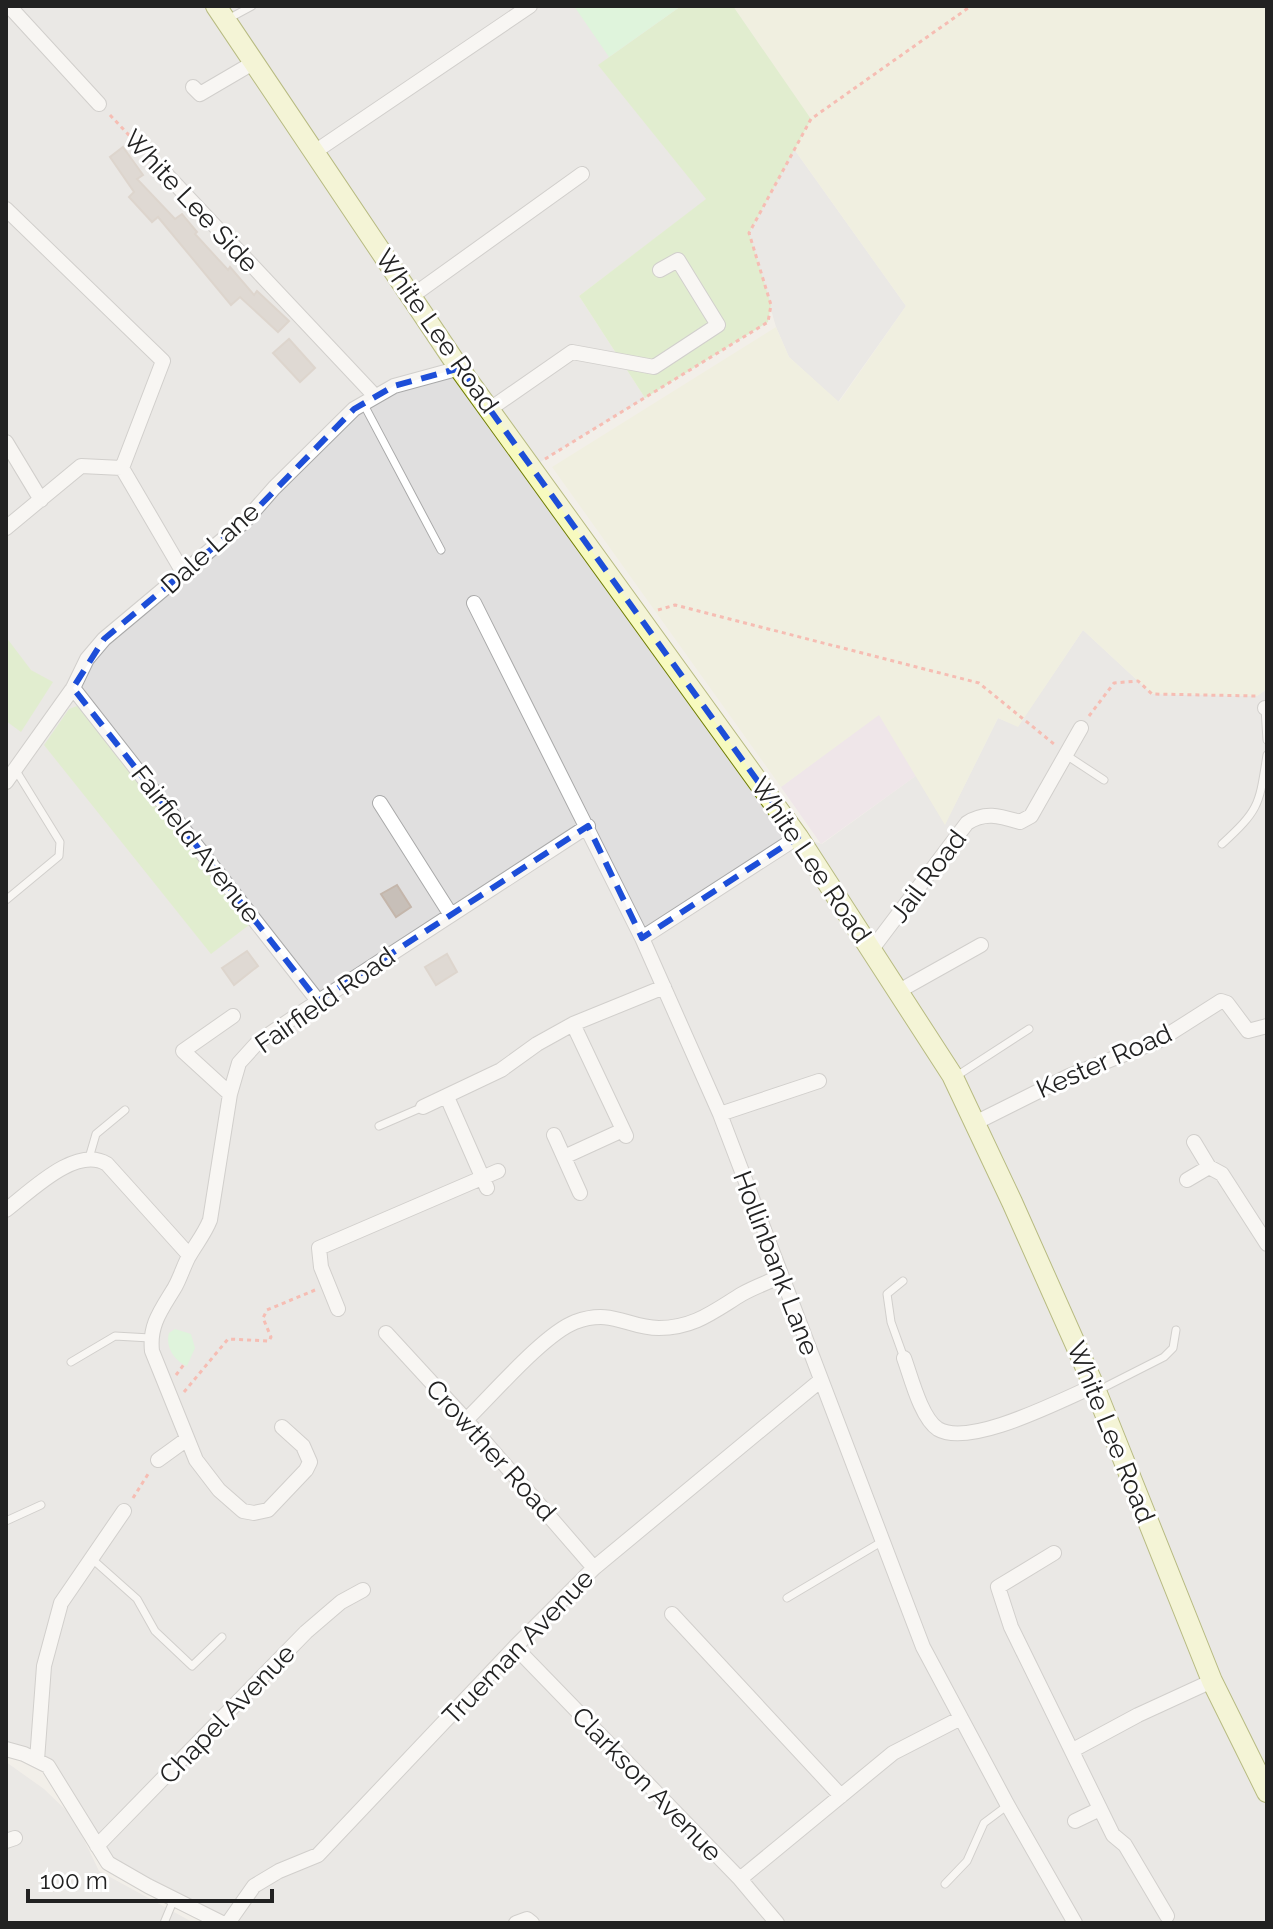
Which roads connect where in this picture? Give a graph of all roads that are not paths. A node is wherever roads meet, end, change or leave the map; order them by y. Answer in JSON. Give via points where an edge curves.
{"nodes":[{"id":1,"x":9,"y":6,"type":"edge"},
{"id":2,"x":252,"y":6,"type":"edge"},
{"id":3,"x":530,"y":6,"type":"edge"},
{"id":4,"x":221,"y":13,"type":"edge"},
{"id":5,"x":253,"y":63,"type":"junction"},
{"id":6,"x":193,"y":87,"type":"dead end"},
{"id":7,"x":99,"y":104,"type":"road end"},
{"id":8,"x":313,"y":153,"type":"junction"},
{"id":9,"x":166,"y":174,"type":"road end"},
{"id":10,"x":582,"y":174,"type":"dead end"},
{"id":11,"x":6,"y":209,"type":"edge"},
{"id":12,"x":660,"y":270,"type":"dead end"},
{"id":13,"x":412,"y":296,"type":"junction"},
{"id":14,"x":460,"y":368,"type":"junction"},
{"id":15,"x":368,"y":399,"type":"junction"},
{"id":16,"x":490,"y":409,"type":"junction"},
{"id":17,"x":6,"y":442,"type":"edge"},
{"id":18,"x":122,"y":468,"type":"junction"},
{"id":19,"x":41,"y":500,"type":"junction"},
{"id":20,"x":6,"y":528,"type":"edge"},
{"id":21,"x":441,"y":550,"type":"dead end"},
{"id":22,"x":184,"y":574,"type":"junction"},
{"id":23,"x":474,"y":603,"type":"dead end"},
{"id":24,"x":73,"y":688,"type":"junction"},
{"id":25,"x":1266,"y":708,"type":"edge"},
{"id":26,"x":1081,"y":728,"type":"road end"},
{"id":27,"x":1267,"y":740,"type":"edge"},
{"id":28,"x":1064,"y":753,"type":"junction"},
{"id":29,"x":1267,"y":755,"type":"edge"},
{"id":30,"x":11,"y":776,"type":"edge"},
{"id":31,"x":1104,"y":780,"type":"dead end"},
{"id":32,"x":380,"y":803,"type":"dead end"},
{"id":33,"x":588,"y":826,"type":"junction"},
{"id":34,"x":798,"y":837,"type":"junction"},
{"id":35,"x":1222,"y":844,"type":"dead end"},
{"id":36,"x":6,"y":900,"type":"edge"},
{"id":37,"x":451,"y":915,"type":"junction"},
{"id":38,"x":642,"y":938,"type":"junction"},
{"id":39,"x":981,"y":945,"type":"dead end"},
{"id":40,"x":872,"y":949,"type":"junction"},
{"id":41,"x":664,"y":987,"type":"junction"},
{"id":42,"x":899,"y":991,"type":"junction"},
{"id":43,"x":318,"y":1001,"type":"junction"},
{"id":44,"x":233,"y":1016,"type":"dead end"},
{"id":45,"x":573,"y":1024,"type":"junction"},
{"id":46,"x":1267,"y":1026,"type":"edge"},
{"id":47,"x":1029,"y":1029,"type":"dead end"},
{"id":48,"x":953,"y":1078,"type":"junction"},
{"id":49,"x":819,"y":1081,"type":"dead end"},
{"id":50,"x":230,"y":1094,"type":"junction"},
{"id":51,"x":447,"y":1097,"type":"junction"},
{"id":52,"x":423,"y":1107,"type":"joint"},
{"id":53,"x":125,"y":1110,"type":"dead end"},
{"id":54,"x":720,"y":1114,"type":"junction"},
{"id":55,"x":975,"y":1123,"type":"junction"},
{"id":56,"x":379,"y":1126,"type":"dead end"},
{"id":57,"x":554,"y":1135,"type":"dead end"},
{"id":58,"x":1194,"y":1142,"type":"dead end"},
{"id":59,"x":564,"y":1157,"type":"junction"},
{"id":60,"x":89,"y":1158,"type":"junction"},
{"id":61,"x":1209,"y":1167,"type":"junction"},
{"id":62,"x":498,"y":1171,"type":"dead end"},
{"id":63,"x":1187,"y":1180,"type":"dead end"},
{"id":64,"x":485,"y":1183,"type":"junction"},
{"id":65,"x":580,"y":1193,"type":"dead end"},
{"id":66,"x":6,"y":1210,"type":"edge"},
{"id":67,"x":1267,"y":1244,"type":"edge"},
{"id":68,"x":189,"y":1255,"type":"junction"},
{"id":69,"x":781,"y":1276,"type":"junction"},
{"id":70,"x":903,"y":1281,"type":"dead end"},
{"id":71,"x":338,"y":1309,"type":"dead end"},
{"id":72,"x":1176,"y":1330,"type":"dead end"},
{"id":73,"x":386,"y":1333,"type":"dead end"},
{"id":74,"x":150,"y":1338,"type":"junction"},
{"id":75,"x":904,"y":1358,"type":"joint"},
{"id":76,"x":71,"y":1362,"type":"dead end"},
{"id":77,"x":821,"y":1380,"type":"junction"},
{"id":78,"x":1096,"y":1389,"type":"junction"},
{"id":79,"x":466,"y":1420,"type":"junction"},
{"id":80,"x":282,"y":1427,"type":"dead end"},
{"id":81,"x":187,"y":1439,"type":"junction"},
{"id":82,"x":158,"y":1460,"type":"road end"},
{"id":83,"x":41,"y":1505,"type":"dead end"},
{"id":84,"x":124,"y":1511,"type":"road end"},
{"id":85,"x":6,"y":1521,"type":"edge"},
{"id":86,"x":883,"y":1541,"type":"junction"},
{"id":87,"x":1054,"y":1553,"type":"dead end"},
{"id":88,"x":91,"y":1558,"type":"junction"},
{"id":89,"x":594,"y":1568,"type":"junction"},
{"id":90,"x":363,"y":1590,"type":"dead end"},
{"id":91,"x":787,"y":1598,"type":"dead end"},
{"id":92,"x":672,"y":1614,"type":"dead end"},
{"id":93,"x":222,"y":1637,"type":"dead end"},
{"id":94,"x":515,"y":1647,"type":"junction"},
{"id":95,"x":1212,"y":1681,"type":"junction"},
{"id":96,"x":961,"y":1718,"type":"junction"},
{"id":97,"x":6,"y":1749,"type":"edge"},
{"id":98,"x":1073,"y":1750,"type":"junction"},
{"id":99,"x":42,"y":1763,"type":"junction"},
{"id":100,"x":1267,"y":1792,"type":"edge"},
{"id":101,"x":841,"y":1796,"type":"junction"},
{"id":102,"x":1008,"y":1805,"type":"junction"},
{"id":103,"x":1100,"y":1809,"type":"junction"},
{"id":104,"x":1075,"y":1821,"type":"dead end"},
{"id":105,"x":97,"y":1846,"type":"junction"},
{"id":106,"x":740,"y":1879,"type":"junction"},
{"id":107,"x":945,"y":1884,"type":"dead end"},
{"id":108,"x":174,"y":1899,"type":"junction"},
{"id":109,"x":1167,"y":1916,"type":"dead end"},
{"id":110,"x":164,"y":1923,"type":"edge"},
{"id":111,"x":225,"y":1923,"type":"edge"},
{"id":112,"x":516,"y":1923,"type":"edge"},
{"id":113,"x":532,"y":1923,"type":"edge"},
{"id":114,"x":777,"y":1923,"type":"edge"},
{"id":115,"x":1075,"y":1923,"type":"edge"}],
"edges":[{"from":1,"to":7,"type":"street"},
{"from":2,"to":4,"type":"lane"},
{"from":3,"to":8,"type":"street"},
{"from":4,"to":5,"type":"main road","name":"White Lee Road"},
{"from":5,"to":6,"type":"street","via":[[200,94]]},
{"from":5,"to":8,"type":"main road","name":"White Lee Road"},
{"from":8,"to":13,"type":"main road","name":"White Lee Road"},
{"from":9,"to":15,"type":"street","name":"White Lee Side"},
{"from":10,"to":13,"type":"street"},
{"from":11,"to":18,"type":"street","via":[[163,361]]},
{"from":12,"to":16,"type":"street","via":[[678,260],[718,325],[654,367],[572,352]]},
{"from":13,"to":14,"type":"main road","name":"White Lee Road"},
{"from":14,"to":15,"type":"street","name":"Dale Lane","via":[[394,386]]},
{"from":14,"to":16,"type":"main road","name":"White Lee Road"},
{"from":15,"to":21,"type":"lane"},
{"from":15,"to":22,"type":"street","name":"Dale Lane"},
{"from":16,"to":34,"type":"main road","name":"White Lee Road"},
{"from":17,"to":19,"type":"street"},
{"from":18,"to":19,"type":"street","via":[[81,466]]},
{"from":18,"to":22,"type":"street"},
{"from":19,"to":20,"type":"street"},
{"from":22,"to":24,"type":"street","name":"Dale Lane","via":[[104,639]]},
{"from":23,"to":33,"type":"street","name":"Hollinbank Lane"},
{"from":24,"to":30,"type":"street","name":"Dale Lane"},
{"from":24,"to":43,"type":"street","name":"Fairfield Avenue"},
{"from":25,"to":27,"type":"lane"},
{"from":26,"to":28,"type":"street","name":"Jail Road"},
{"from":28,"to":31,"type":"lane"},
{"from":28,"to":40,"type":"street","name":"Jail Road","via":[[1031,816],[1024,821],[984,815],[967,823]]},
{"from":29,"to":35,"type":"lane","via":[[1258,805]]},
{"from":30,"to":36,"type":"lane","via":[[60,842],[59,856]]},
{"from":32,"to":37,"type":"street"},
{"from":33,"to":37,"type":"street","name":"Fairfield Road"},
{"from":33,"to":38,"type":"street","name":"Hollinbank Lane"},
{"from":34,"to":38,"type":"street"},
{"from":34,"to":40,"type":"main road","name":"White Lee Road"},
{"from":37,"to":43,"type":"street","name":"Fairfield Road"},
{"from":38,"to":41,"type":"street","name":"Hollinbank Lane"},
{"from":39,"to":42,"type":"street"},
{"from":40,"to":42,"type":"main road","name":"White Lee Road"},
{"from":41,"to":45,"type":"street"},
{"from":41,"to":54,"type":"street","name":"Hollinbank Lane"},
{"from":42,"to":48,"type":"main road","name":"White Lee Road"},
{"from":43,"to":50,"type":"street","name":"Fairfield Road","via":[[258,1042],[239,1063]]},
{"from":44,"to":50,"type":"street","via":[[183,1051]]},
{"from":45,"to":51,"type":"street"},
{"from":45,"to":59,"type":"street","via":[[625,1133]]},
{"from":46,"to":55,"type":"street","name":"Kester Road","via":[[1248,1031],[1221,1001],[1158,1041],[1069,1076]]},
{"from":47,"to":48,"type":"lane"},
{"from":48,"to":55,"type":"main road","name":"White Lee Road"},
{"from":49,"to":54,"type":"street"},
{"from":50,"to":68,"type":"street","name":"Fairfield Road","via":[[210,1220]]},
{"from":51,"to":52,"type":"street"},
{"from":51,"to":64,"type":"street"},
{"from":52,"to":56,"type":"lane"},
{"from":53,"to":60,"type":"lane","via":[[96,1134]]},
{"from":54,"to":69,"type":"street","name":"Hollinbank Lane"},
{"from":55,"to":78,"type":"main road","name":"White Lee Road"},
{"from":57,"to":59,"type":"street"},
{"from":58,"to":61,"type":"street"},
{"from":59,"to":65,"type":"street"},
{"from":60,"to":66,"type":"street","via":[[76,1160]]},
{"from":60,"to":68,"type":"street","via":[[107,1164]]},
{"from":61,"to":63,"type":"street"},
{"from":61,"to":67,"type":"street","via":[[1222,1174]]},
{"from":62,"to":64,"type":"street"},
{"from":64,"to":71,"type":"street","via":[[319,1248]]},
{"from":68,"to":74,"type":"street","name":"Fairfield Road"},
{"from":69,"to":77,"type":"street","name":"Hollinbank Lane"},
{"from":69,"to":79,"type":"street","via":[[687,1325],[657,1328],[599,1316],[574,1322],[550,1337]]},
{"from":70,"to":75,"type":"lane","via":[[887,1294]]},
{"from":72,"to":78,"type":"lane","via":[[1173,1348],[1164,1357]]},
{"from":73,"to":79,"type":"street","name":"Crowther Road"},
{"from":74,"to":76,"type":"lane","via":[[115,1336]]},
{"from":74,"to":81,"type":"street"},
{"from":75,"to":78,"type":"street","via":[[925,1415],[937,1429],[957,1436],[984,1432]]},
{"from":77,"to":86,"type":"street","name":"Hollinbank Lane"},
{"from":77,"to":89,"type":"street","name":"Trueman Avenue"},
{"from":78,"to":95,"type":"main road","name":"White Lee Road"},
{"from":79,"to":89,"type":"street","name":"Crowther Road"},
{"from":80,"to":81,"type":"street","via":[[303,1446],[310,1462],[268,1510],[254,1513],[243,1511],[219,1490]]},
{"from":81,"to":82,"type":"street"},
{"from":83,"to":85,"type":"lane"},
{"from":84,"to":88,"type":"street"},
{"from":86,"to":91,"type":"lane"},
{"from":86,"to":96,"type":"street","name":"Hollinbank Lane","via":[[923,1647]]},
{"from":87,"to":98,"type":"street","via":[[998,1587],[1011,1627]]},
{"from":88,"to":93,"type":"lane","via":[[137,1599],[155,1631],[192,1666]]},
{"from":88,"to":99,"type":"street","via":[[61,1603],[44,1666]]},
{"from":89,"to":94,"type":"street","name":"Trueman Avenue"},
{"from":90,"to":105,"type":"street","name":"Chapel Avenue","via":[[327,1612]]},
{"from":92,"to":101,"type":"street"},
{"from":94,"to":106,"type":"street","name":"Clarkson Avenue"},
{"from":94,"to":111,"type":"street","name":"Trueman Avenue","via":[[318,1855],[254,1886]]},
{"from":95,"to":98,"type":"street"},
{"from":95,"to":100,"type":"main road","name":"White Lee Road"},
{"from":96,"to":101,"type":"street","via":[[893,1753]]},
{"from":96,"to":102,"type":"street","name":"Hollinbank Lane"},
{"from":97,"to":99,"type":"street"},
{"from":98,"to":103,"type":"street"},
{"from":99,"to":105,"type":"street"},
{"from":101,"to":106,"type":"street"},
{"from":102,"to":107,"type":"lane","via":[[984,1823],[967,1861]]},
{"from":102,"to":115,"type":"street","name":"Hollinbank Lane"},
{"from":103,"to":104,"type":"street"},
{"from":103,"to":109,"type":"street"},
{"from":105,"to":108,"type":"street","via":[[108,1863]]},
{"from":106,"to":114,"type":"street","name":"Clarkson Avenue"},
{"from":108,"to":110,"type":"lane"},
{"from":108,"to":111,"type":"street"},
{"from":112,"to":113,"type":"street"}]}
